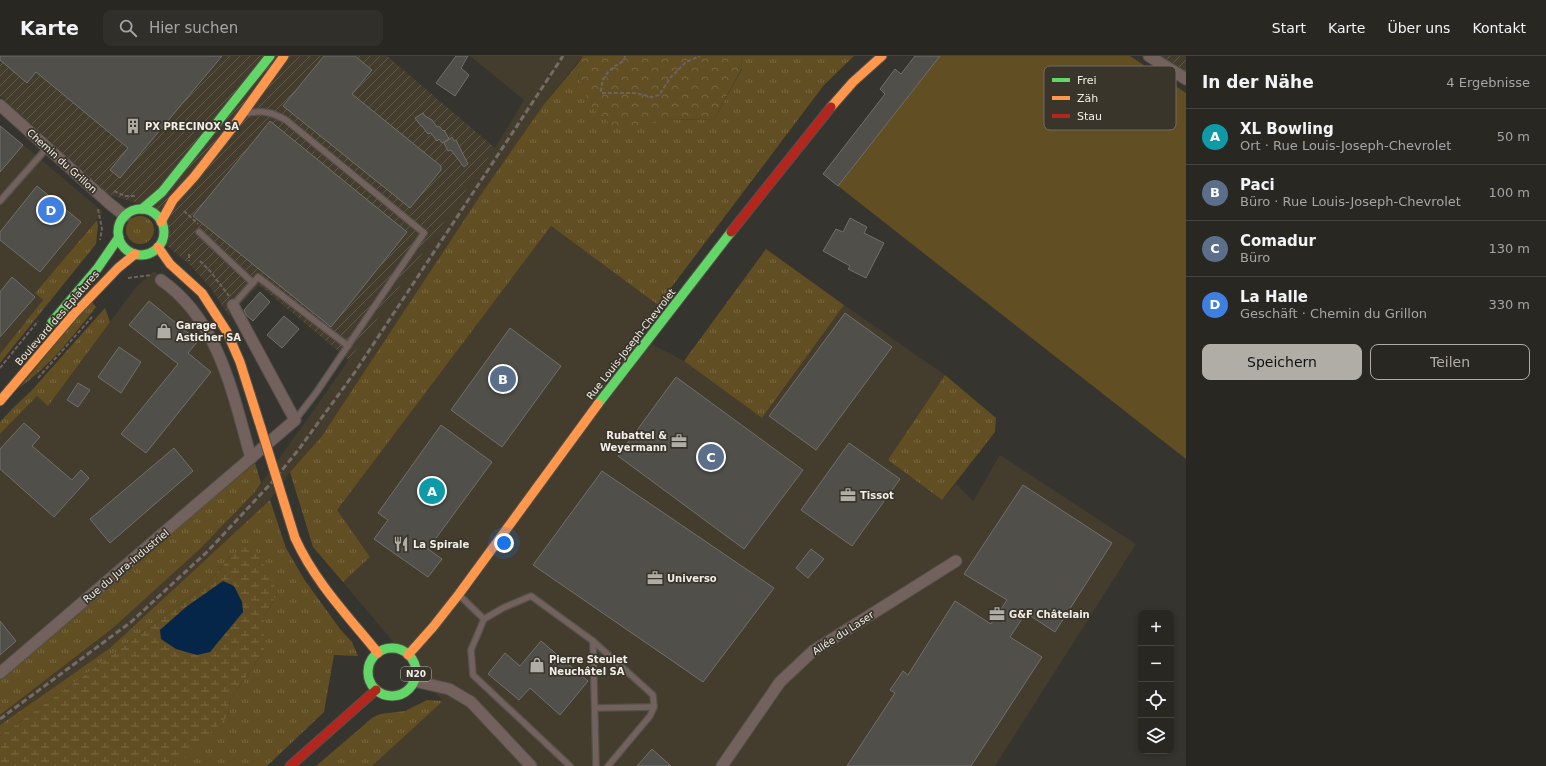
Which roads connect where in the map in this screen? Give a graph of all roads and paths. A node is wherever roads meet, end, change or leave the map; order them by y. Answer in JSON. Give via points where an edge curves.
{"nodes":[{"id":1,"x":270,"y":56,"type":"edge"},
{"id":2,"x":284,"y":56,"type":"edge"},
{"id":3,"x":625,"y":56,"type":"edge"},
{"id":4,"x":700,"y":56,"type":"edge"},
{"id":5,"x":882,"y":56,"type":"edge"},
{"id":6,"x":1149,"y":56,"type":"edge"},
{"id":7,"x":1165,"y":66,"type":"edge"},
{"id":8,"x":1176,"y":73,"type":"edge"},
{"id":9,"x":1186,"y":79,"type":"edge"},
{"id":10,"x":0,"y":105,"type":"edge"},
{"id":11,"x":240,"y":116,"type":"junction"},
{"id":12,"x":47,"y":148,"type":"junction"},
{"id":13,"x":112,"y":190,"type":"dead end"},
{"id":14,"x":139,"y":195,"type":"dead end"},
{"id":15,"x":0,"y":201,"type":"edge"},
{"id":16,"x":142,"y":209,"type":"junction"},
{"id":17,"x":183,"y":211,"type":"dead end"},
{"id":18,"x":125,"y":216,"type":"junction"},
{"id":19,"x":161,"y":222,"type":"junction"},
{"id":20,"x":199,"y":232,"type":"joint"},
{"id":21,"x":119,"y":237,"type":"junction"},
{"id":22,"x":158,"y":247,"type":"junction"},
{"id":23,"x":135,"y":254,"type":"junction"},
{"id":24,"x":200,"y":261,"type":"dead end"},
{"id":25,"x":159,"y":277,"type":"joint"},
{"id":26,"x":125,"y":278,"type":"dead end"},
{"id":27,"x":253,"y":283,"type":"junction"},
{"id":28,"x":233,"y":305,"type":"junction"},
{"id":29,"x":48,"y":327,"type":"dead end"},
{"id":30,"x":348,"y":346,"type":"junction"},
{"id":31,"x":0,"y":401,"type":"edge"},
{"id":32,"x":295,"y":420,"type":"junction"},
{"id":33,"x":251,"y":458,"type":"junction"},
{"id":34,"x":956,"y":561,"type":"dead end"},
{"id":35,"x":459,"y":594,"type":"junction"},
{"id":36,"x":484,"y":619,"type":"junction"},
{"id":37,"x":593,"y":641,"type":"junction"},
{"id":38,"x":378,"y":653,"type":"junction"},
{"id":39,"x":408,"y":655,"type":"junction"},
{"id":40,"x":0,"y":673,"type":"edge"},
{"id":41,"x":414,"y":681,"type":"junction"},
{"id":42,"x":376,"y":690,"type":"junction"},
{"id":43,"x":595,"y":708,"type":"junction"},
{"id":44,"x":654,"y":708,"type":"junction"},
{"id":45,"x":290,"y":766,"type":"edge"},
{"id":46,"x":531,"y":766,"type":"edge"},
{"id":47,"x":570,"y":766,"type":"edge"},
{"id":48,"x":596,"y":766,"type":"edge"},
{"id":49,"x":608,"y":766,"type":"edge"},
{"id":50,"x":722,"y":766,"type":"edge"}],
"edges":[{"from":1,"to":16,"type":"main road","via":[[162,192]]},
{"from":2,"to":11,"type":"main road"},
{"from":3,"to":4,"type":"path","via":[[624,61],[614,65],[601,82],[601,93],[635,92],[652,97],[659,95],[670,77],[686,62]]},
{"from":5,"to":35,"type":"main road","name":"Rue Louis-Joseph-Chevrolet","number":"N20","via":[[837,98],[811,130],[632,359]]},
{"from":6,"to":7,"type":"street"},
{"from":8,"to":9,"type":"street"},
{"from":10,"to":12,"type":"street","name":"Chemin du Grillon"},
{"from":11,"to":19,"type":"main road","via":[[194,177],[173,200]]},
{"from":11,"to":30,"type":"lane","via":[[261,112],[274,113],[286,120],[424,233]]},
{"from":12,"to":15,"type":"lane"},
{"from":12,"to":18,"type":"street","name":"Chemin du Grillon"},
{"from":13,"to":14,"type":"path","via":[[125,196]]},
{"from":16,"to":18,"type":"main road"},
{"from":16,"to":19,"type":"main road","via":[[155,214]]},
{"from":17,"to":20,"type":"path","via":[[198,224],[194,228]]},
{"from":18,"to":21,"type":"main road","via":[[120,224]]},
{"from":19,"to":22,"type":"main road","via":[[163,235]]},
{"from":20,"to":27,"type":"lane"},
{"from":21,"to":23,"type":"main road","via":[[123,246]]},
{"from":21,"to":29,"type":"main road","name":"Boulevard des Eplatures","via":[[97,269]]},
{"from":22,"to":23,"type":"main road","via":[[149,253]]},
{"from":22,"to":38,"type":"main road","bridge":true,"via":[[170,264],[206,299],[227,332],[240,362],[302,554],[320,581]]},
{"from":23,"to":31,"type":"main road","name":"Boulevard des Eplatures","via":[[109,275]]},
{"from":24,"to":28,"type":"path","via":[[220,284]]},
{"from":25,"to":26,"type":"path"},
{"from":25,"to":33,"type":"street","via":[[187,303],[217,352]]},
{"from":27,"to":28,"type":"lane"},
{"from":27,"to":30,"type":"lane","via":[[258,277]]},
{"from":28,"to":32,"type":"street"},
{"from":30,"to":32,"type":"lane"},
{"from":32,"to":33,"type":"street","name":"Rue du Jura-Industriel"},
{"from":33,"to":40,"type":"street","name":"Rue du Jura-Industriel"},
{"from":34,"to":50,"type":"street","name":"Allée du Laser","via":[[813,651],[780,682]]},
{"from":35,"to":36,"type":"lane"},
{"from":35,"to":39,"type":"main road","name":"Rue Louis-Joseph-Chevrolet","number":"N20"},
{"from":36,"to":37,"type":"lane","via":[[532,596]]},
{"from":36,"to":47,"type":"lane","via":[[471,650],[473,675]]},
{"from":37,"to":43,"type":"lane"},
{"from":37,"to":44,"type":"lane","via":[[653,695]]},
{"from":38,"to":39,"type":"main road","number":"N20","via":[[393,648]]},
{"from":38,"to":42,"type":"main road","via":[[368,671],[371,684]]},
{"from":39,"to":41,"type":"main road","number":"N20","via":[[415,664]]},
{"from":41,"to":42,"type":"main road","number":"N20","via":[[401,695],[387,696]]},
{"from":41,"to":46,"type":"street","via":[[449,689],[471,702]]},
{"from":42,"to":45,"type":"main road"},
{"from":43,"to":44,"type":"lane"},
{"from":43,"to":48,"type":"lane"},
{"from":44,"to":49,"type":"lane","via":[[639,731]]}]}
